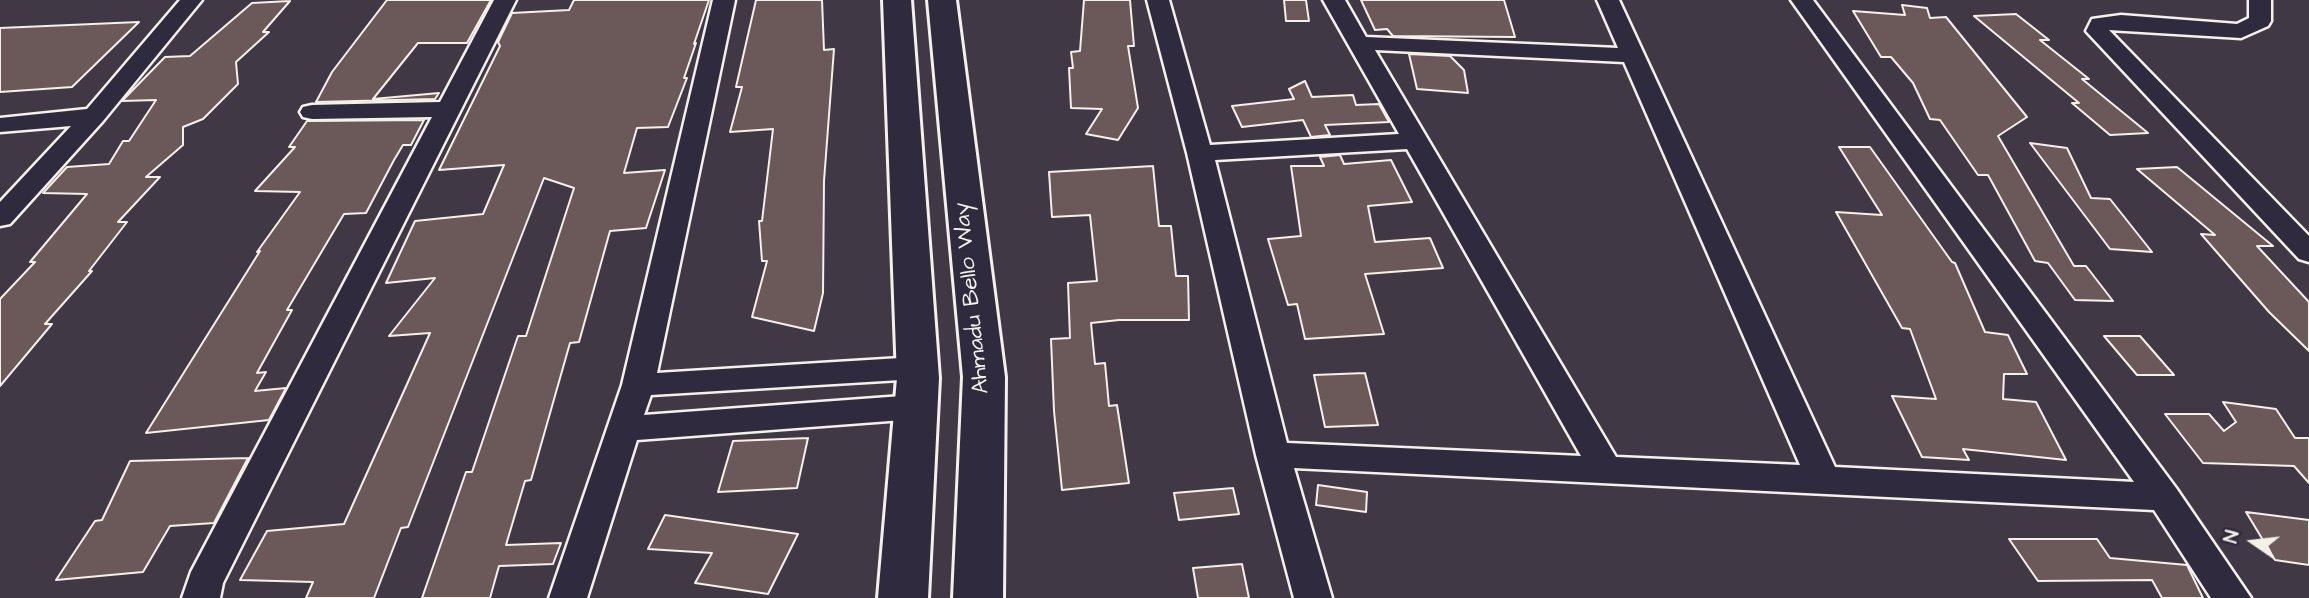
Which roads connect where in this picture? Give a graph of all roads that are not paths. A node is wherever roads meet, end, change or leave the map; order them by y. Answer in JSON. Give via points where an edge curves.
{"nodes":[{"id":1,"x":191,"y":0,"type":"edge"},
{"id":2,"x":505,"y":0,"type":"edge"},
{"id":3,"x":724,"y":0,"type":"edge"},
{"id":4,"x":897,"y":0,"type":"edge"},
{"id":5,"x":942,"y":0,"type":"edge"},
{"id":6,"x":1158,"y":0,"type":"edge"},
{"id":7,"x":1334,"y":0,"type":"edge"},
{"id":8,"x":1608,"y":0,"type":"edge"},
{"id":9,"x":1802,"y":0,"type":"edge"},
{"id":10,"x":2260,"y":0,"type":"edge"},
{"id":11,"x":1359,"y":43,"type":"junction"},
{"id":12,"x":1631,"y":54,"type":"junction"},
{"id":13,"x":448,"y":108,"type":"junction"},
{"id":14,"x":312,"y":112,"type":"dead end"},
{"id":15,"x":94,"y":116,"type":"junction"},
{"id":16,"x":0,"y":125,"type":"edge"},
{"id":17,"x":1413,"y":141,"type":"junction"},
{"id":18,"x":1200,"y":153,"type":"junction"},
{"id":19,"x":0,"y":218,"type":"edge"},
{"id":20,"x":2309,"y":253,"type":"edge"},
{"id":21,"x":917,"y":368,"type":"junction"},
{"id":22,"x":638,"y":385,"type":"junction"},
{"id":23,"x":916,"y":407,"type":"junction"},
{"id":24,"x":624,"y":429,"type":"junction"},
{"id":25,"x":1273,"y":455,"type":"junction"},
{"id":26,"x":1605,"y":468,"type":"junction"},
{"id":27,"x":1824,"y":479,"type":"junction"},
{"id":28,"x":2164,"y":497,"type":"junction"},
{"id":29,"x":201,"y":598,"type":"edge"},
{"id":30,"x":568,"y":598,"type":"edge"},
{"id":31,"x":903,"y":598,"type":"edge"},
{"id":32,"x":978,"y":598,"type":"edge"},
{"id":33,"x":1313,"y":598,"type":"edge"},
{"id":34,"x":2232,"y":598,"type":"edge"}],
"edges":[{"from":1,"to":15,"type":"street"},
{"from":2,"to":13,"type":"street"},
{"from":3,"to":22,"type":"street"},
{"from":4,"to":21,"type":"main road"},
{"from":5,"to":32,"type":"main road","name":"Ahmadu Bello Way","via":[[984,377]]},
{"from":6,"to":18,"type":"street"},
{"from":7,"to":11,"type":"street"},
{"from":8,"to":12,"type":"street"},
{"from":9,"to":28,"type":"street"},
{"from":10,"to":20,"type":"street","via":[[2260,21],[2241,31],[2122,22],[2100,24],[2097,32]]},
{"from":11,"to":12,"type":"street"},
{"from":11,"to":17,"type":"street"},
{"from":12,"to":27,"type":"street"},
{"from":13,"to":14,"type":"street"},
{"from":13,"to":29,"type":"street","via":[[204,583]]},
{"from":15,"to":16,"type":"street"},
{"from":15,"to":19,"type":"street"},
{"from":17,"to":18,"type":"street"},
{"from":17,"to":26,"type":"street"},
{"from":18,"to":25,"type":"street"},
{"from":21,"to":22,"type":"street"},
{"from":21,"to":23,"type":"main road"},
{"from":22,"to":24,"type":"street"},
{"from":23,"to":24,"type":"street"},
{"from":23,"to":31,"type":"main road"},
{"from":24,"to":30,"type":"street"},
{"from":25,"to":26,"type":"street"},
{"from":25,"to":33,"type":"street"},
{"from":26,"to":27,"type":"street"},
{"from":27,"to":28,"type":"street"},
{"from":28,"to":34,"type":"street"}]}
